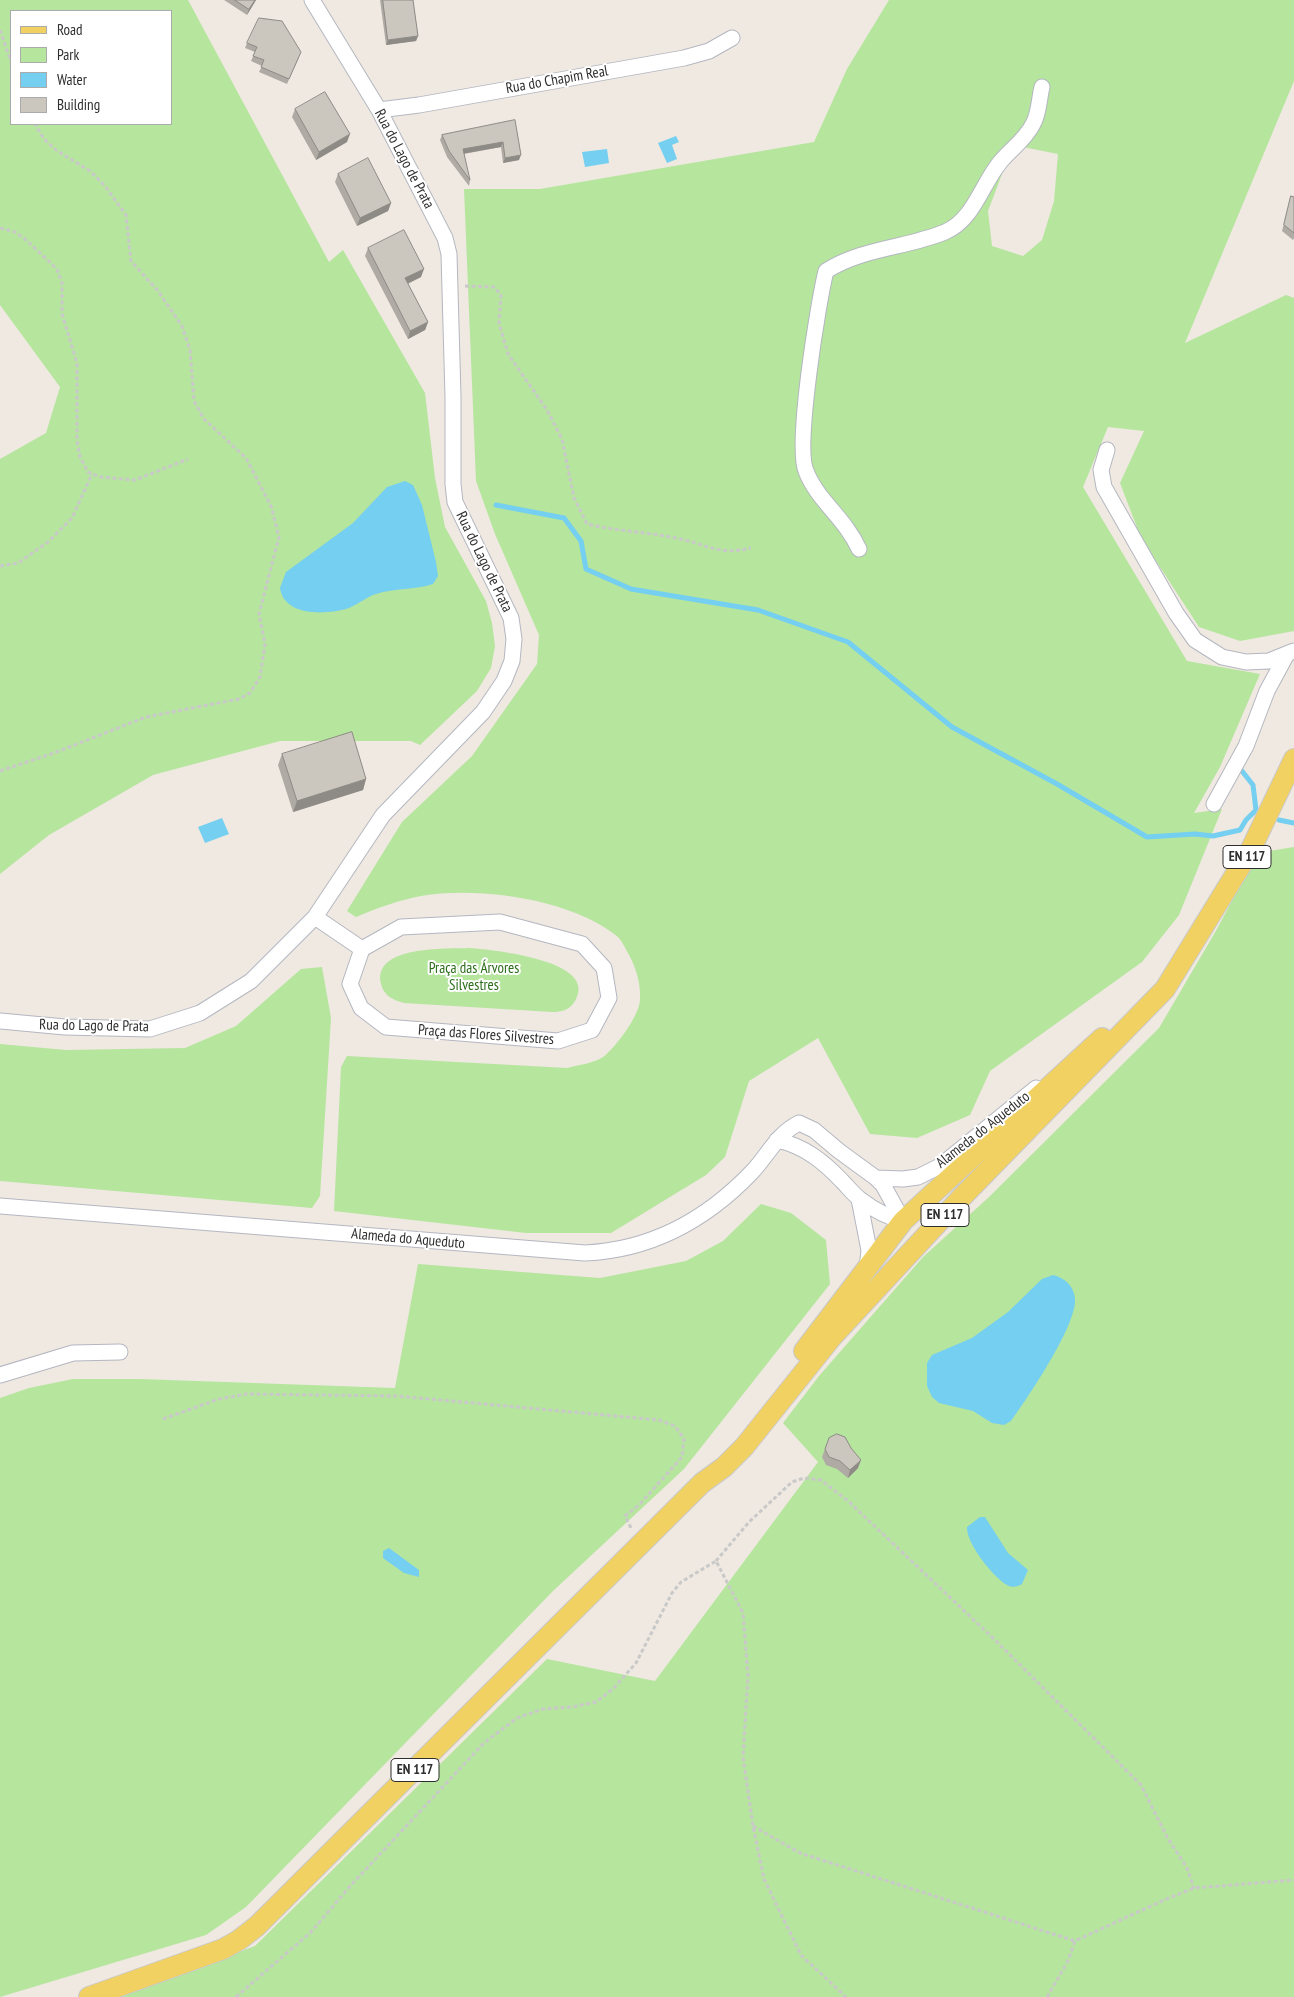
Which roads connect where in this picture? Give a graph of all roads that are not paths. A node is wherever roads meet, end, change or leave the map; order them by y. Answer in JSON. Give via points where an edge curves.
{"nodes":[{"id":1,"x":312,"y":0,"type":"edge"},
{"id":2,"x":732,"y":38,"type":"dead end"},
{"id":3,"x":1042,"y":87,"type":"dead end"},
{"id":4,"x":379,"y":110,"type":"junction"},
{"id":5,"x":1107,"y":450,"type":"dead end"},
{"id":6,"x":859,"y":550,"type":"dead end"},
{"id":7,"x":1290,"y":653,"type":"edge"},
{"id":8,"x":1294,"y":759,"type":"edge"},
{"id":9,"x":1214,"y":804,"type":"dead end"},
{"id":10,"x":315,"y":918,"type":"junction"},
{"id":11,"x":362,"y":949,"type":"junction"},
{"id":12,"x":1191,"y":950,"type":"junction"},
{"id":13,"x":0,"y":1022,"type":"edge"},
{"id":14,"x":1058,"y":1077,"type":"junction"},
{"id":15,"x":776,"y":1140,"type":"junction"},
{"id":16,"x":876,"y":1178,"type":"junction"},
{"id":17,"x":859,"y":1199,"type":"junction"},
{"id":18,"x":0,"y":1206,"type":"edge"},
{"id":19,"x":947,"y":1212,"type":"junction"},
{"id":20,"x":903,"y":1221,"type":"junction"},
{"id":21,"x":867,"y":1268,"type":"junction"},
{"id":22,"x":832,"y":1336,"type":"junction"},
{"id":23,"x":120,"y":1352,"type":"dead end"},
{"id":24,"x":0,"y":1376,"type":"edge"},
{"id":25,"x":702,"y":1483,"type":"junction"},
{"id":26,"x":89,"y":1997,"type":"edge"}],
"edges":[{"from":1,"to":4,"type":"street","name":"Rua do Lago de Prata"},
{"from":2,"to":4,"type":"street","name":"Rua do Chapim Real","via":[[709,52],[684,58]]},
{"from":3,"to":6,"type":"street","via":[[1034,122],[1024,140],[1000,162],[977,201],[957,225],[944,232],[864,253],[839,262],[826,271],[819,299],[804,429],[804,469],[812,485],[852,533]]},
{"from":4,"to":10,"type":"street","name":"Rua do Lago de Prata","via":[[445,238],[449,254],[452,484],[455,502],[511,618],[514,639],[512,661],[504,681],[483,712],[383,815]]},
{"from":5,"to":7,"type":"street","via":[[1100,470],[1104,487],[1176,613],[1195,640],[1222,657],[1246,662],[1269,661]]},
{"from":7,"to":9,"type":"street","via":[[1267,690],[1246,746]]},
{"from":8,"to":12,"type":"main road","number":"EN 117","via":[[1251,849]]},
{"from":10,"to":11,"type":"street"},
{"from":10,"to":13,"type":"street","name":"Rua do Lago de Prata","via":[[252,981],[191,1016],[150,1029]]},
{"from":11,"to":11,"type":"street","name":"Praça das Flores Silvestres","via":[[401,927],[500,922],[582,944],[604,968],[609,998],[592,1030],[558,1041],[386,1027],[361,1008],[350,984]]},
{"from":12,"to":14,"type":"main road","number":"EN 117","via":[[1154,991]]},
{"from":12,"to":19,"type":"main road","number":"EN 117","via":[[1165,989],[1130,1028]]},
{"from":14,"to":16,"type":"street","name":"Alameda do Aqueduto","via":[[1016,1102],[940,1166],[918,1177]]},
{"from":14,"to":20,"type":"main road","number":"EN 117"},
{"from":15,"to":16,"type":"street","name":"Alameda do Aqueduto","via":[[799,1123],[814,1130]]},
{"from":15,"to":17,"type":"street","via":[[794,1144],[810,1153],[829,1167]]},
{"from":15,"to":18,"type":"street","name":"Alameda do Aqueduto","via":[[739,1185],[704,1213],[672,1233],[611,1252],[575,1252]]},
{"from":16,"to":20,"type":"street","name":"Alameda do Aqueduto"},
{"from":17,"to":20,"type":"street","via":[[884,1216]]},
{"from":17,"to":21,"type":"street","via":[[869,1250]]},
{"from":19,"to":20,"type":"main road"},
{"from":19,"to":22,"type":"main road","number":"EN 117"},
{"from":20,"to":21,"type":"main road","number":"EN 117"},
{"from":20,"to":22,"type":"main road","via":[[894,1250]]},
{"from":21,"to":25,"type":"main road","number":"EN 117"},
{"from":22,"to":25,"type":"main road","number":"EN 117","via":[[744,1447]]},
{"from":23,"to":24,"type":"street","via":[[73,1353]]},
{"from":25,"to":26,"type":"main road","number":"EN 117","via":[[257,1926],[223,1949]]}]}
